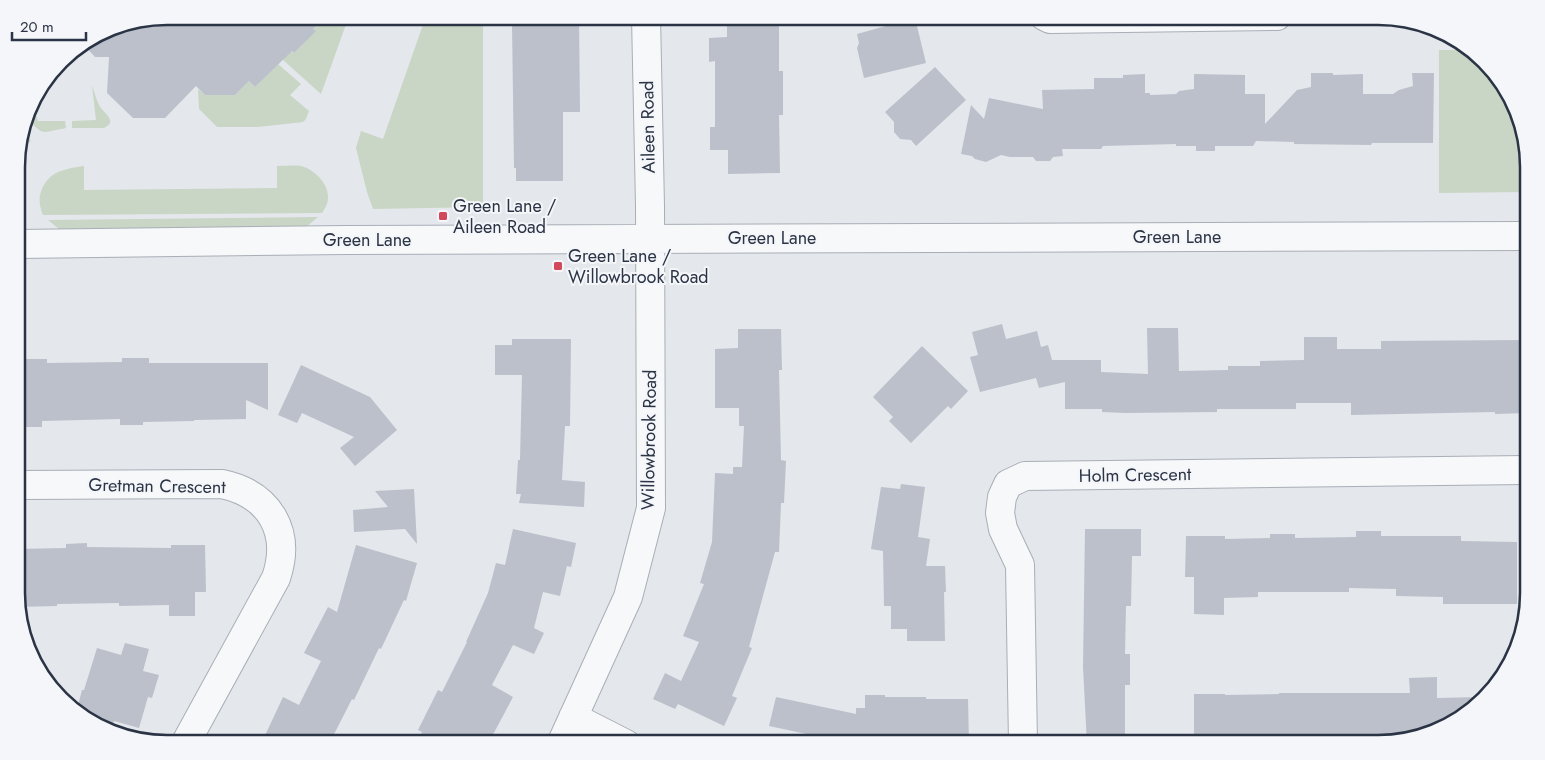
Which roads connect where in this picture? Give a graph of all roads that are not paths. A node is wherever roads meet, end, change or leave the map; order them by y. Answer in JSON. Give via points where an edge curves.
{"nodes":[{"id":1,"x":646,"y":25,"type":"edge"},
{"id":2,"x":1520,"y":236,"type":"edge"},
{"id":3,"x":650,"y":239,"type":"junction"},
{"id":4,"x":25,"y":244,"type":"edge"},
{"id":5,"x":1520,"y":470,"type":"edge"},
{"id":6,"x":25,"y":485,"type":"edge"},
{"id":7,"x":573,"y":717,"type":"junction"},
{"id":8,"x":189,"y":735,"type":"edge"},
{"id":9,"x":565,"y":735,"type":"edge"},
{"id":10,"x":608,"y":735,"type":"edge"},
{"id":11,"x":1023,"y":735,"type":"edge"}],
"edges":[{"from":1,"to":3,"type":"street","name":"Aileen Road"},
{"from":2,"to":3,"type":"street","name":"Green Lane"},
{"from":3,"to":4,"type":"street","name":"Green Lane"},
{"from":3,"to":7,"type":"street","name":"Willowbrook Road","via":[[651,508],[628,597]]},
{"from":5,"to":11,"type":"street","name":"Holm Crescent","via":[[1025,476],[1008,484],[1000,513],[1003,529],[1020,565]]},
{"from":6,"to":8,"type":"street","name":"Gretman Crescent","via":[[222,484],[245,491],[266,507],[278,530],[280,567]]},
{"from":7,"to":9,"type":"street","name":"Willowbrook Road"},
{"from":7,"to":10,"type":"street"}]}
